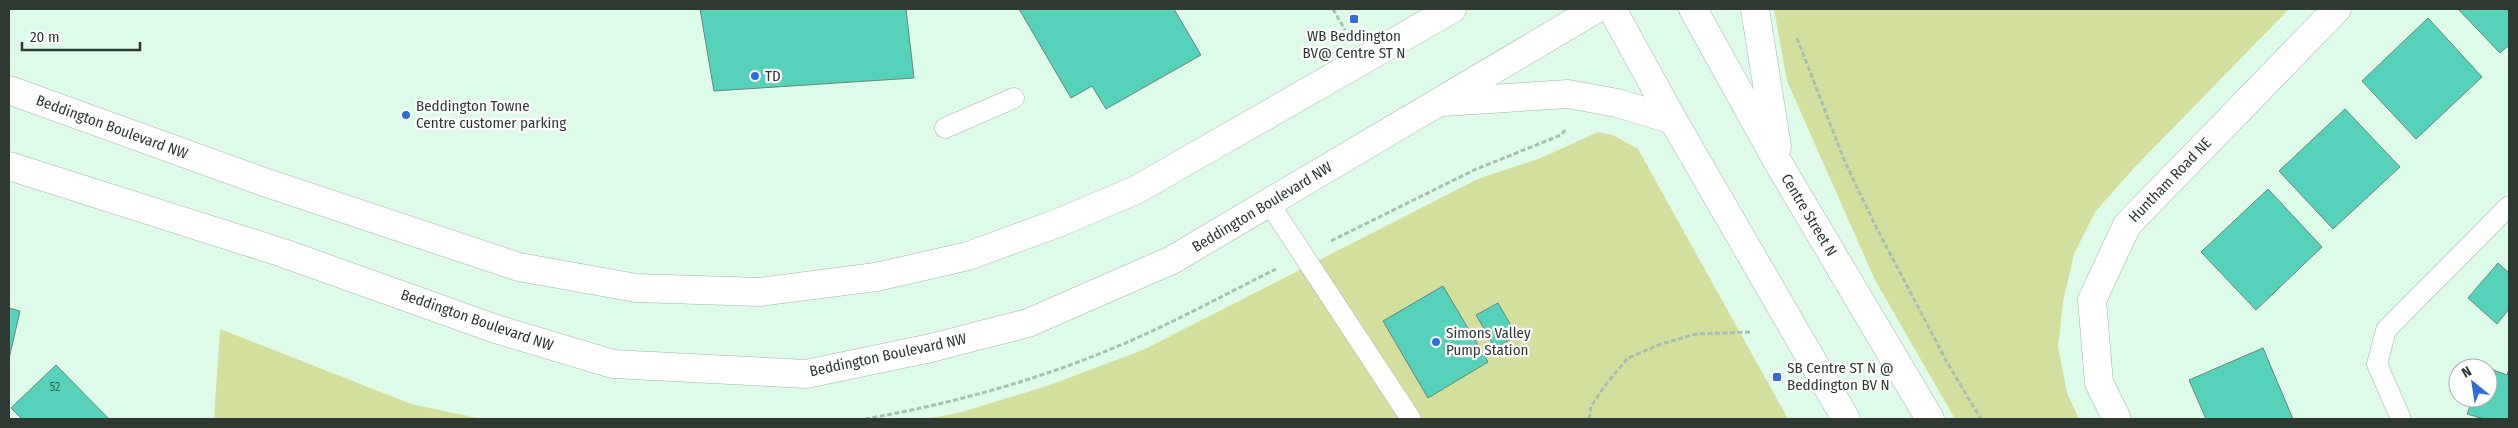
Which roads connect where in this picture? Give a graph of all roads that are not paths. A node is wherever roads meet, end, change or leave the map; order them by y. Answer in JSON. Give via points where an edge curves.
{"nodes":[{"id":1,"x":1452,"y":9,"type":"edge"},
{"id":2,"x":1596,"y":9,"type":"edge"},
{"id":3,"x":1612,"y":9,"type":"edge"},
{"id":4,"x":1693,"y":9,"type":"edge"},
{"id":5,"x":1755,"y":9,"type":"edge"},
{"id":6,"x":2337,"y":9,"type":"edge"},
{"id":7,"x":9,"y":90,"type":"edge"},
{"id":8,"x":1014,"y":98,"type":"dead end"},
{"id":9,"x":1439,"y":102,"type":"junction"},
{"id":10,"x":1673,"y":120,"type":"junction"},
{"id":11,"x":945,"y":128,"type":"dead end"},
{"id":12,"x":9,"y":166,"type":"edge"},
{"id":13,"x":1780,"y":166,"type":"junction"},
{"id":14,"x":1269,"y":203,"type":"junction"},
{"id":15,"x":2509,"y":206,"type":"edge"},
{"id":16,"x":1411,"y":419,"type":"edge"},
{"id":17,"x":1846,"y":419,"type":"edge"},
{"id":18,"x":1930,"y":419,"type":"edge"},
{"id":19,"x":2117,"y":419,"type":"edge"},
{"id":20,"x":2401,"y":419,"type":"edge"}],
"edges":[{"from":1,"to":7,"type":"main road","name":"Beddington Boulevard NW","via":[[1136,190],[1058,223],[968,256],[876,278],[760,292],[636,288],[519,267],[264,182]]},
{"from":2,"to":9,"type":"main road","name":"Beddington Boulevard NW"},
{"from":3,"to":10,"type":"main road"},
{"from":4,"to":13,"type":"main road","name":"Centre Street N"},
{"from":5,"to":13,"type":"main road"},
{"from":6,"to":19,"type":"main road","name":"Huntham Road NE","via":[[2127,226],[2092,300],[2099,382]]},
{"from":8,"to":11,"type":"lane"},
{"from":9,"to":10,"type":"main road","via":[[1568,94],[1617,103]]},
{"from":9,"to":14,"type":"main road","name":"Beddington Boulevard NW"},
{"from":10,"to":17,"type":"main road"},
{"from":12,"to":14,"type":"main road","name":"Beddington Boulevard NW","via":[[284,252],[496,329],[613,364],[806,374],[931,348],[1028,323],[1172,260]]},
{"from":13,"to":18,"type":"main road","name":"Centre Street N"},
{"from":14,"to":16,"type":"lane"},
{"from":15,"to":20,"type":"lane","via":[[2386,330],[2377,364]]}]}
